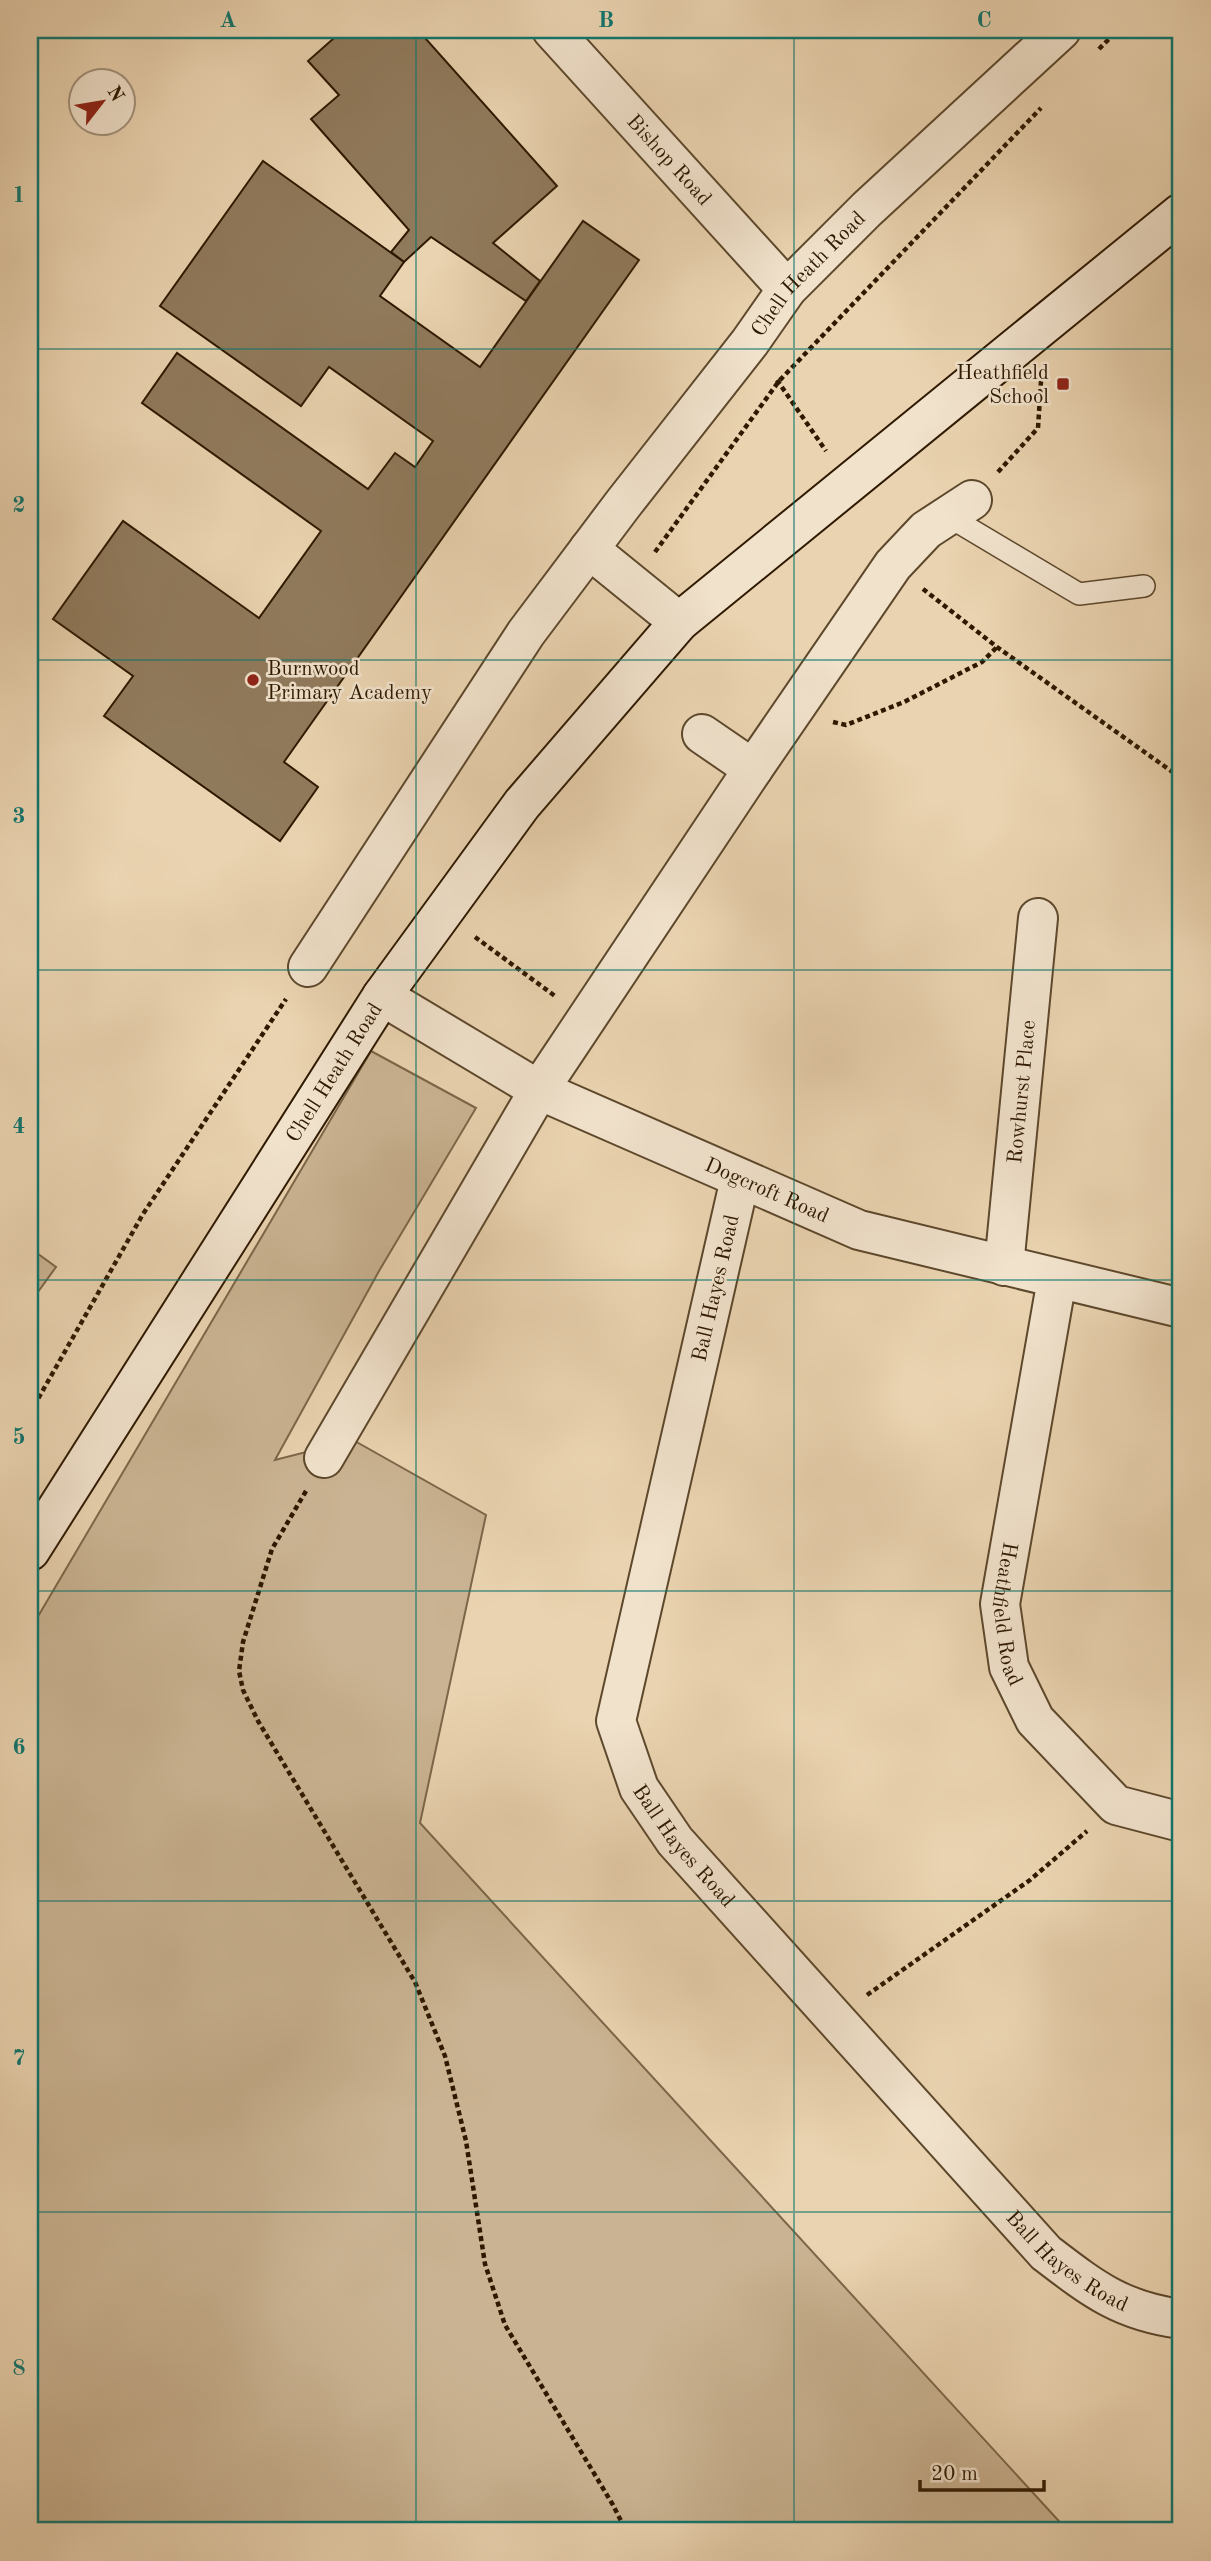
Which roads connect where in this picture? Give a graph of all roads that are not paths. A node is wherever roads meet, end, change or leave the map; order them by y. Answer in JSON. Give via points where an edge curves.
{"nodes":[{"id":1,"x":552,"y":30,"type":"edge"},
{"id":2,"x":1061,"y":30,"type":"edge"},
{"id":3,"x":1181,"y":213,"type":"edge"},
{"id":4,"x":787,"y":289,"type":"junction"},
{"id":5,"x":960,"y":508,"type":"joint"},
{"id":6,"x":589,"y":549,"type":"junction"},
{"id":7,"x":1144,"y":586,"type":"dead end"},
{"id":8,"x":679,"y":622,"type":"junction"},
{"id":9,"x":702,"y":734,"type":"dead end"},
{"id":10,"x":753,"y":769,"type":"junction"},
{"id":11,"x":1038,"y":918,"type":"dead end"},
{"id":12,"x":307,"y":967,"type":"road end"},
{"id":13,"x":382,"y":996,"type":"junction"},
{"id":14,"x":540,"y":1090,"type":"junction"},
{"id":15,"x":740,"y":1179,"type":"junction"},
{"id":16,"x":1004,"y":1266,"type":"junction"},
{"id":17,"x":1057,"y":1279,"type":"junction"},
{"id":18,"x":1181,"y":1308,"type":"edge"},
{"id":19,"x":324,"y":1458,"type":"road end"},
{"id":20,"x":30,"y":1550,"type":"edge"},
{"id":21,"x":1181,"y":1822,"type":"edge"},
{"id":22,"x":1181,"y":2319,"type":"edge"}],
"edges":[{"from":1,"to":4,"type":"street","name":"Bishop Road"},
{"from":2,"to":4,"type":"street","name":"Chell Heath Road"},
{"from":3,"to":8,"type":"street","name":"Chell Heath Road"},
{"from":4,"to":6,"type":"street","name":"Chell Heath Road"},
{"from":5,"to":7,"type":"lane","via":[[1079,594]]},
{"from":5,"to":10,"type":"street","via":[[926,530],[893,565]]},
{"from":6,"to":8,"type":"street"},
{"from":6,"to":12,"type":"street","name":"Chell Heath Road","via":[[526,633]]},
{"from":8,"to":13,"type":"street","name":"Chell Heath Road","via":[[522,804]]},
{"from":9,"to":10,"type":"street"},
{"from":10,"to":14,"type":"street"},
{"from":11,"to":16,"type":"street","name":"Rowhurst Place"},
{"from":13,"to":14,"type":"street","name":"Dogcroft Road"},
{"from":13,"to":20,"type":"street","name":"Chell Heath Road"},
{"from":14,"to":15,"type":"street","name":"Dogcroft Road"},
{"from":14,"to":19,"type":"street"},
{"from":15,"to":16,"type":"street","name":"Dogcroft Road","via":[[859,1230]]},
{"from":15,"to":22,"type":"street","name":"Ball Hayes Road","via":[[616,1721],[639,1788],[675,1841],[1046,2253],[1095,2291],[1136,2310]]},
{"from":16,"to":17,"type":"street","name":"Dogcroft Road"},
{"from":17,"to":18,"type":"street","name":"Dogcroft Road"},
{"from":17,"to":21,"type":"street","name":"Heathfield Road","via":[[1000,1604],[1009,1667],[1035,1720],[1116,1805]]}]}
